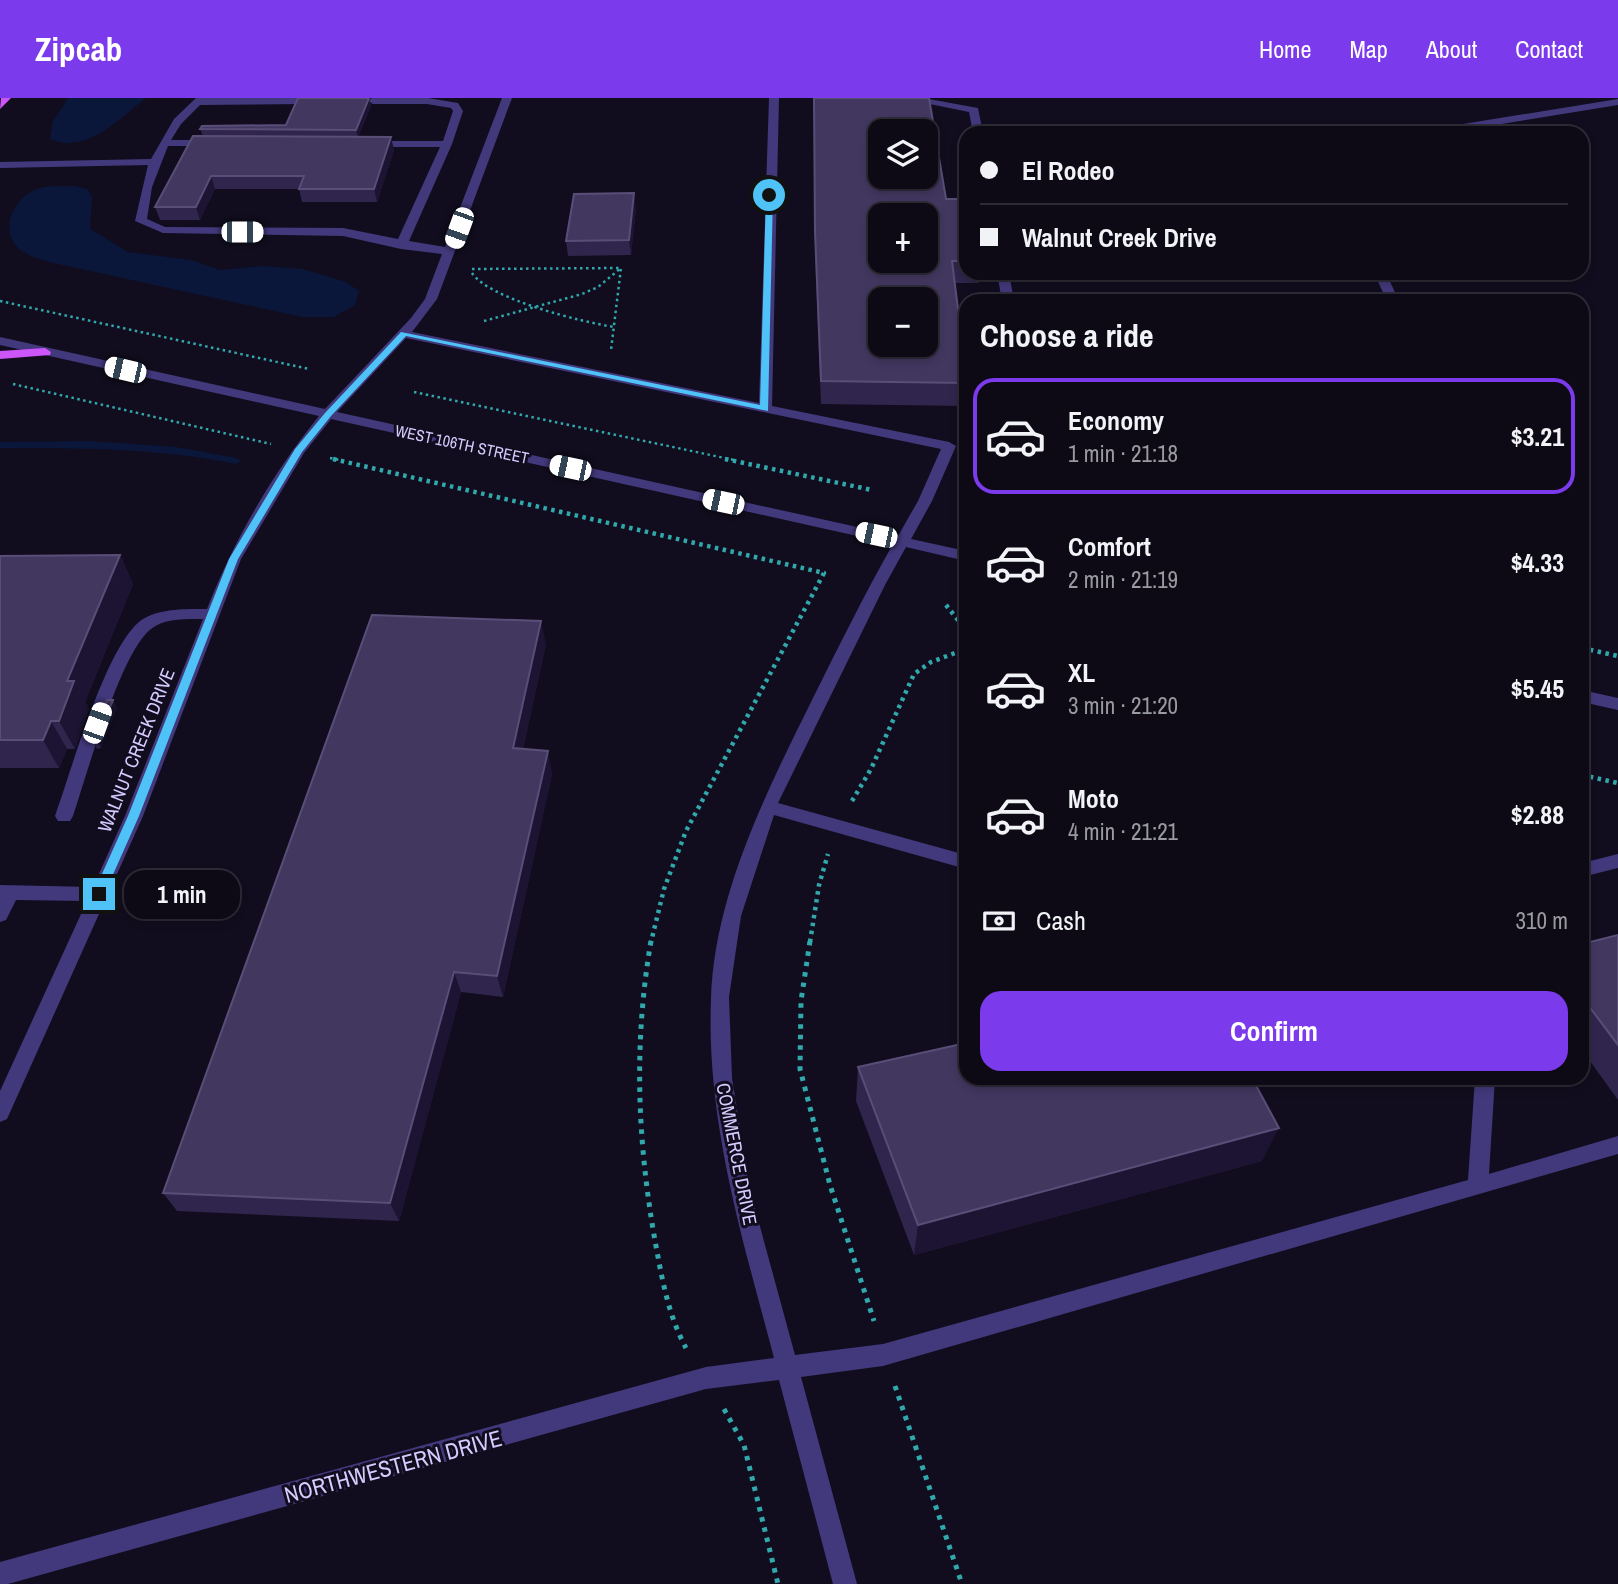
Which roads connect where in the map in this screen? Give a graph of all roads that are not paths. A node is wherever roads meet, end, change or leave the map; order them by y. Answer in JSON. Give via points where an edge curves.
{"nodes":[{"id":1,"x":6,"y":98,"type":"edge"},
{"id":2,"x":507,"y":98,"type":"edge"},
{"id":3,"x":774,"y":98,"type":"edge"},
{"id":4,"x":905,"y":98,"type":"edge"},
{"id":5,"x":199,"y":100,"type":"edge"},
{"id":6,"x":303,"y":101,"type":"edge"},
{"id":7,"x":373,"y":101,"type":"dead end"},
{"id":8,"x":1618,"y":102,"type":"edge"},
{"id":9,"x":0,"y":106,"type":"edge"},
{"id":10,"x":977,"y":126,"type":"edge"},
{"id":11,"x":1469,"y":126,"type":"edge"},
{"id":12,"x":164,"y":143,"type":"junction"},
{"id":13,"x":218,"y":144,"type":"edge"},
{"id":14,"x":352,"y":144,"type":"edge"},
{"id":15,"x":447,"y":144,"type":"junction"},
{"id":16,"x":155,"y":162,"type":"junction"},
{"id":17,"x":0,"y":165,"type":"edge"},
{"id":18,"x":401,"y":245,"type":"junction"},
{"id":19,"x":450,"y":252,"type":"junction"},
{"id":20,"x":404,"y":334,"type":"junction"},
{"id":21,"x":0,"y":341,"type":"edge"},
{"id":22,"x":45,"y":352,"type":"junction"},
{"id":23,"x":0,"y":355,"type":"edge"},
{"id":24,"x":765,"y":409,"type":"junction"},
{"id":25,"x":328,"y":414,"type":"junction"},
{"id":26,"x":959,"y":442,"type":"edge"},
{"id":27,"x":949,"y":446,"type":"junction"},
{"id":28,"x":901,"y":541,"type":"junction"},
{"id":29,"x":959,"y":554,"type":"edge"},
{"id":30,"x":213,"y":614,"type":"junction"},
{"id":31,"x":1589,"y":698,"type":"edge"},
{"id":32,"x":1618,"y":704,"type":"edge"},
{"id":33,"x":768,"y":807,"type":"junction"},
{"id":34,"x":64,"y":816,"type":"dead end"},
{"id":35,"x":959,"y":860,"type":"edge"},
{"id":36,"x":1618,"y":861,"type":"edge"},
{"id":37,"x":1589,"y":868,"type":"edge"},
{"id":38,"x":6,"y":892,"type":"edge"},
{"id":39,"x":99,"y":894,"type":"junction"},
{"id":40,"x":0,"y":915,"type":"edge"},
{"id":41,"x":1485,"y":1085,"type":"edge"},
{"id":42,"x":0,"y":1113,"type":"edge"},
{"id":43,"x":1618,"y":1145,"type":"edge"},
{"id":44,"x":1478,"y":1187,"type":"junction"},
{"id":45,"x":788,"y":1369,"type":"junction"},
{"id":46,"x":0,"y":1574,"type":"edge"},
{"id":47,"x":845,"y":1584,"type":"edge"}],
"edges":[{"from":1,"to":9,"type":"main road"},
{"from":2,"to":19,"type":"street","name":"WALNUT CREEK DRIVE"},
{"from":3,"to":24,"type":"street"},
{"from":4,"to":10,"type":"street","via":[[974,110]]},
{"from":5,"to":6,"type":"street"},
{"from":5,"to":12,"type":"street"},
{"from":7,"to":15,"type":"street","via":[[454,105],[458,111]]},
{"from":8,"to":11,"type":"street"},
{"from":12,"to":13,"type":"street"},
{"from":12,"to":16,"type":"street"},
{"from":14,"to":15,"type":"street"},
{"from":15,"to":18,"type":"street"},
{"from":16,"to":17,"type":"street"},
{"from":16,"to":18,"type":"street","via":[[142,201],[141,221],[163,230],[343,232]]},
{"from":18,"to":19,"type":"street"},
{"from":19,"to":20,"type":"street","name":"WALNUT CREEK DRIVE","via":[[431,299]]},
{"from":20,"to":24,"type":"street"},
{"from":20,"to":25,"type":"street","name":"WALNUT CREEK DRIVE"},
{"from":21,"to":22,"type":"street","name":"WEST 106TH STREET"},
{"from":22,"to":23,"type":"main road"},
{"from":22,"to":25,"type":"street","name":"WEST 106TH STREET"},
{"from":24,"to":27,"type":"street"},
{"from":25,"to":28,"type":"street","name":"WEST 106TH STREET"},
{"from":25,"to":30,"type":"street","name":"WALNUT CREEK DRIVE","via":[[298,451],[234,559]]},
{"from":26,"to":27,"type":"street"},
{"from":27,"to":28,"type":"street","name":"COMMERCE DRIVE"},
{"from":28,"to":29,"type":"street","name":"WEST 106TH STREET"},
{"from":28,"to":33,"type":"street","name":"COMMERCE DRIVE"},
{"from":30,"to":34,"type":"street","via":[[179,614],[144,625],[122,654]]},
{"from":30,"to":39,"type":"street","name":"WALNUT CREEK DRIVE"},
{"from":31,"to":32,"type":"street"},
{"from":33,"to":35,"type":"street"},
{"from":33,"to":45,"type":"street","name":"COMMERCE DRIVE","via":[[727,941],[720,997],[722,1078],[740,1190]]},
{"from":36,"to":37,"type":"street"},
{"from":38,"to":39,"type":"street"},
{"from":38,"to":40,"type":"street"},
{"from":39,"to":42,"type":"street","name":"WALNUT CREEK DRIVE"},
{"from":41,"to":44,"type":"street"},
{"from":43,"to":44,"type":"street","name":"NORTHWESTERN DRIVE"},
{"from":44,"to":45,"type":"street","name":"NORTHWESTERN DRIVE","via":[[883,1355]]},
{"from":45,"to":46,"type":"street","name":"NORTHWESTERN DRIVE","via":[[706,1378]]},
{"from":45,"to":47,"type":"street","name":"COMMERCE DRIVE"}]}
